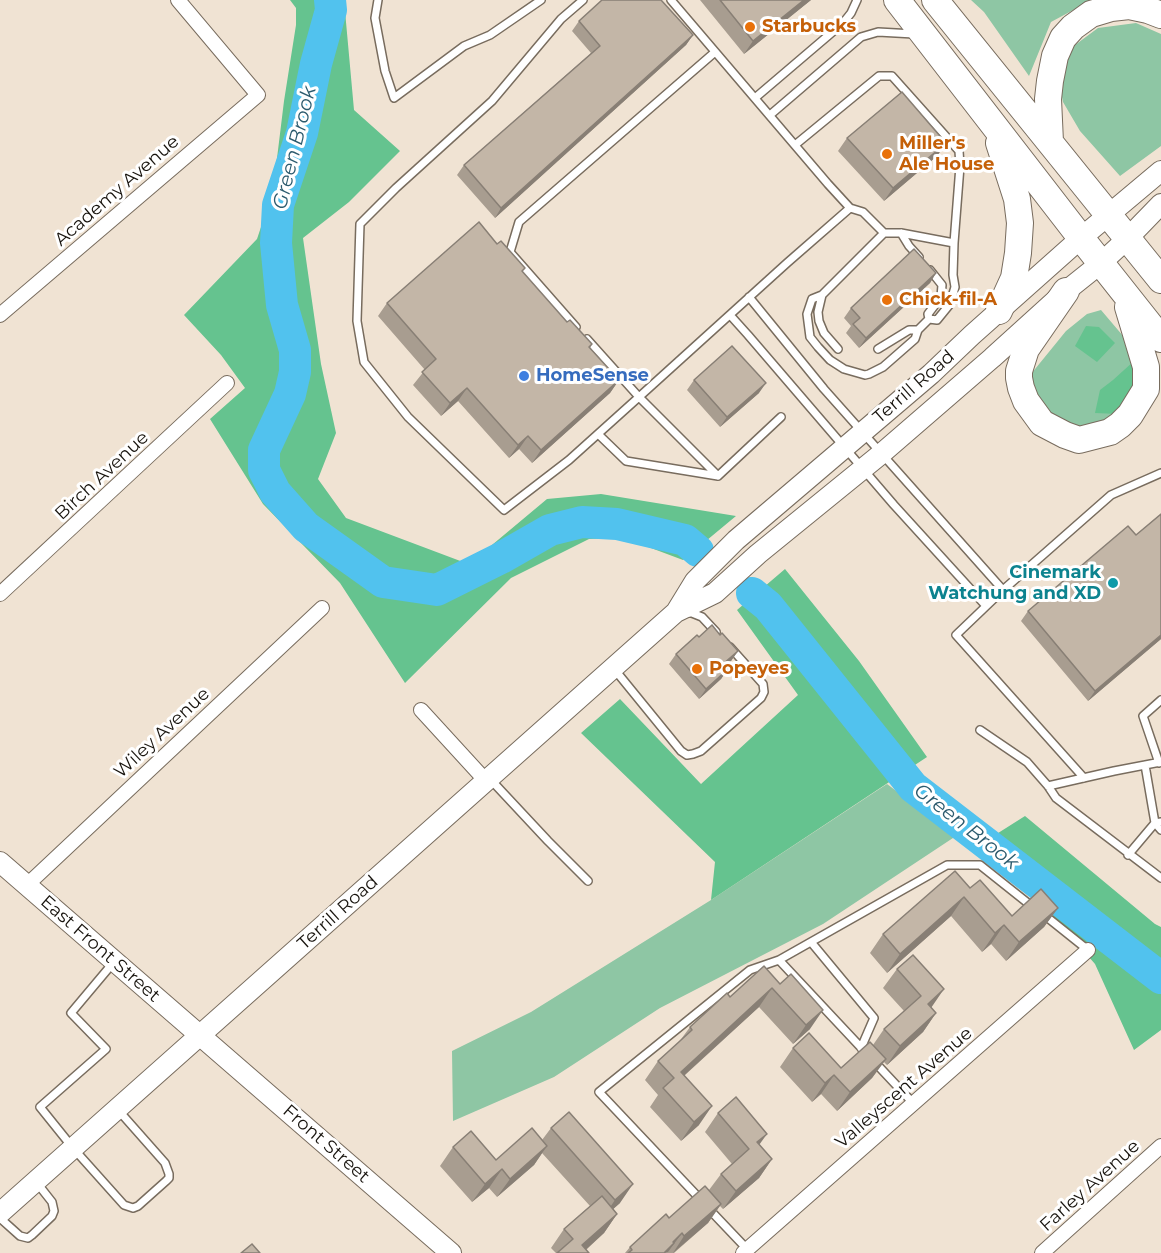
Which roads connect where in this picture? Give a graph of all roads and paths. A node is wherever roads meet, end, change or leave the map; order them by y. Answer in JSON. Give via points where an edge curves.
{"nodes":[{"id":1,"x":178,"y":0,"type":"edge"},
{"id":2,"x":378,"y":0,"type":"edge"},
{"id":3,"x":541,"y":0,"type":"edge"},
{"id":4,"x":583,"y":0,"type":"edge"},
{"id":5,"x":671,"y":0,"type":"edge"},
{"id":6,"x":856,"y":0,"type":"edge"},
{"id":7,"x":897,"y":0,"type":"edge"},
{"id":8,"x":936,"y":0,"type":"edge"},
{"id":9,"x":1161,"y":15,"type":"edge"},
{"id":10,"x":924,"y":35,"type":"junction"},
{"id":11,"x":715,"y":52,"type":"junction"},
{"id":12,"x":755,"y":98,"type":"junction"},
{"id":13,"x":770,"y":115,"type":"junction"},
{"id":14,"x":993,"y":126,"type":"junction"},
{"id":15,"x":1050,"y":142,"type":"junction"},
{"id":16,"x":795,"y":145,"type":"junction"},
{"id":17,"x":1161,"y":171,"type":"edge"},
{"id":18,"x":1161,"y":204,"type":"edge"},
{"id":19,"x":850,"y":208,"type":"junction"},
{"id":20,"x":1108,"y":215,"type":"junction"},
{"id":21,"x":884,"y":233,"type":"junction"},
{"id":22,"x":901,"y":233,"type":"junction"},
{"id":23,"x":1080,"y":238,"type":"junction"},
{"id":24,"x":1127,"y":239,"type":"junction"},
{"id":25,"x":954,"y":243,"type":"junction"},
{"id":26,"x":1101,"y":263,"type":"junction"},
{"id":27,"x":1161,"y":280,"type":"edge"},
{"id":28,"x":1066,"y":291,"type":"junction"},
{"id":29,"x":1123,"y":293,"type":"junction"},
{"id":30,"x":822,"y":294,"type":"junction"},
{"id":31,"x":749,"y":297,"type":"junction"},
{"id":32,"x":999,"y":312,"type":"junction"},
{"id":33,"x":0,"y":315,"type":"edge"},
{"id":34,"x":730,"y":315,"type":"junction"},
{"id":35,"x":929,"y":320,"type":"junction"},
{"id":36,"x":918,"y":330,"type":"junction"},
{"id":37,"x":1161,"y":339,"type":"edge"},
{"id":38,"x":878,"y":348,"type":"dead end"},
{"id":39,"x":838,"y":349,"type":"dead end"},
{"id":40,"x":227,"y":383,"type":"dead end"},
{"id":41,"x":639,"y":397,"type":"junction"},
{"id":42,"x":781,"y":417,"type":"dead end"},
{"id":43,"x":862,"y":432,"type":"junction"},
{"id":44,"x":598,"y":434,"type":"junction"},
{"id":45,"x":845,"y":447,"type":"junction"},
{"id":46,"x":881,"y":454,"type":"junction"},
{"id":47,"x":862,"y":469,"type":"junction"},
{"id":48,"x":1161,"y":473,"type":"edge"},
{"id":49,"x":718,"y":476,"type":"junction"},
{"id":50,"x":1003,"y":590,"type":"junction"},
{"id":51,"x":0,"y":594,"type":"edge"},
{"id":52,"x":986,"y":606,"type":"junction"},
{"id":53,"x":322,"y":608,"type":"dead end"},
{"id":54,"x":676,"y":612,"type":"junction"},
{"id":55,"x":613,"y":668,"type":"junction"},
{"id":56,"x":1161,"y":700,"type":"edge"},
{"id":57,"x":421,"y":710,"type":"dead end"},
{"id":58,"x":980,"y":730,"type":"dead end"},
{"id":59,"x":1160,"y":762,"type":"edge"},
{"id":60,"x":1144,"y":765,"type":"junction"},
{"id":61,"x":1084,"y":778,"type":"junction"},
{"id":62,"x":488,"y":780,"type":"junction"},
{"id":63,"x":1048,"y":786,"type":"junction"},
{"id":64,"x":1158,"y":822,"type":"edge"},
{"id":65,"x":1161,"y":830,"type":"edge"},
{"id":66,"x":1128,"y":855,"type":"junction"},
{"id":67,"x":0,"y":862,"type":"edge"},
{"id":68,"x":1161,"y":878,"type":"edge"},
{"id":69,"x":588,"y":880,"type":"dead end"},
{"id":70,"x":27,"y":885,"type":"junction"},
{"id":71,"x":811,"y":942,"type":"junction"},
{"id":72,"x":1088,"y":950,"type":"joint"},
{"id":73,"x":779,"y":960,"type":"junction"},
{"id":74,"x":114,"y":961,"type":"junction"},
{"id":75,"x":200,"y":1035,"type":"junction"},
{"id":76,"x":861,"y":1048,"type":"junction"},
{"id":77,"x":913,"y":1104,"type":"junction"},
{"id":78,"x":117,"y":1109,"type":"junction"},
{"id":79,"x":1161,"y":1146,"type":"edge"},
{"id":80,"x":73,"y":1148,"type":"junction"},
{"id":81,"x":36,"y":1182,"type":"junction"},
{"id":82,"x":0,"y":1213,"type":"edge"},
{"id":83,"x":0,"y":1218,"type":"edge"},
{"id":84,"x":745,"y":1251,"type":"edge"},
{"id":85,"x":451,"y":1253,"type":"edge"},
{"id":86,"x":1042,"y":1253,"type":"edge"}],
"edges":[{"from":1,"to":33,"type":"street","name":"Academy Avenue","via":[[258,95]]},
{"from":2,"to":3,"type":"lane","via":[[375,18],[394,98],[464,46],[490,35]]},
{"from":4,"to":44,"type":"lane","via":[[561,19],[492,101],[360,224],[357,321],[364,362],[408,417],[504,510]]},
{"from":5,"to":11,"type":"lane"},
{"from":6,"to":12,"type":"lane","via":[[843,23]]},
{"from":7,"to":10,"type":"highway"},
{"from":8,"to":15,"type":"highway"},
{"from":9,"to":15,"type":"highway","via":[[1129,6],[1111,8],[1091,14],[1063,38],[1050,81]]},
{"from":10,"to":13,"type":"lane","via":[[878,32],[861,37]]},
{"from":10,"to":14,"type":"highway"},
{"from":11,"to":12,"type":"lane"},
{"from":11,"to":41,"type":"lane","via":[[519,222],[510,252]]},
{"from":12,"to":13,"type":"lane"},
{"from":13,"to":16,"type":"lane"},
{"from":14,"to":23,"type":"highway"},
{"from":14,"to":32,"type":"highway","via":[[1017,199],[1020,223],[1014,278]]},
{"from":15,"to":20,"type":"highway"},
{"from":16,"to":19,"type":"lane"},
{"from":16,"to":25,"type":"lane","via":[[879,76],[892,76],[959,151]]},
{"from":17,"to":20,"type":"street","name":"Terrill Road"},
{"from":18,"to":24,"type":"street","name":"Terrill Road"},
{"from":19,"to":21,"type":"lane","via":[[863,212]]},
{"from":19,"to":31,"type":"lane"},
{"from":20,"to":23,"type":"street","name":"Terrill Road"},
{"from":20,"to":24,"type":"highway"},
{"from":21,"to":22,"type":"lane"},
{"from":21,"to":30,"type":"lane"},
{"from":22,"to":25,"type":"lane"},
{"from":22,"to":35,"type":"lane","via":[[942,285],[941,297],[928,314]]},
{"from":23,"to":26,"type":"highway"},
{"from":23,"to":32,"type":"street","name":"Terrill Road"},
{"from":24,"to":26,"type":"street","name":"Terrill Road"},
{"from":24,"to":27,"type":"highway"},
{"from":25,"to":35,"type":"lane","via":[[955,287],[950,304],[937,320]]},
{"from":26,"to":28,"type":"street","name":"Terrill Road"},
{"from":26,"to":29,"type":"highway"},
{"from":28,"to":29,"type":"highway","via":[[1026,349],[1019,378],[1026,401],[1042,423],[1079,440],[1110,432],[1130,415],[1146,389],[1144,360]]},
{"from":28,"to":46,"type":"street","name":"Terrill Road"},
{"from":29,"to":37,"type":"highway"},
{"from":30,"to":36,"type":"lane","via":[[812,299],[807,314],[810,337],[830,360],[844,369],[864,375],[883,367],[915,339]]},
{"from":30,"to":39,"type":"lane","via":[[819,321]]},
{"from":31,"to":34,"type":"lane"},
{"from":31,"to":43,"type":"lane"},
{"from":32,"to":43,"type":"street","name":"Terrill Road"},
{"from":34,"to":41,"type":"lane"},
{"from":34,"to":45,"type":"lane"},
{"from":35,"to":36,"type":"lane"},
{"from":36,"to":38,"type":"lane","via":[[909,330]]},
{"from":40,"to":51,"type":"street","name":"Birch Avenue"},
{"from":41,"to":44,"type":"lane"},
{"from":41,"to":49,"type":"lane"},
{"from":42,"to":49,"type":"lane"},
{"from":43,"to":45,"type":"street","name":"Terrill Road"},
{"from":43,"to":46,"type":"lane"},
{"from":44,"to":49,"type":"lane","via":[[627,461]]},
{"from":45,"to":47,"type":"lane"},
{"from":45,"to":54,"type":"street","name":"Terrill Road","via":[[736,540],[695,581]]},
{"from":46,"to":47,"type":"street","name":"Terrill Road"},
{"from":46,"to":50,"type":"lane"},
{"from":47,"to":52,"type":"lane"},
{"from":47,"to":54,"type":"street","name":"Terrill Road","via":[[715,593]]},
{"from":48,"to":50,"type":"lane","via":[[1111,495]]},
{"from":50,"to":52,"type":"lane"},
{"from":52,"to":61,"type":"lane","via":[[956,634]]},
{"from":53,"to":70,"type":"street","name":"Wiley Avenue"},
{"from":54,"to":55,"type":"street","name":"Terrill Road"},
{"from":54,"to":55,"type":"lane","via":[[702,617],[763,684],[761,698],[701,752],[687,755],[681,751]]},
{"from":55,"to":62,"type":"street","name":"Terrill Road"},
{"from":56,"to":59,"type":"lane","via":[[1143,717]]},
{"from":57,"to":62,"type":"street"},
{"from":58,"to":63,"type":"lane","via":[[1027,762]]},
{"from":59,"to":60,"type":"lane"},
{"from":60,"to":61,"type":"lane"},
{"from":60,"to":64,"type":"lane"},
{"from":61,"to":63,"type":"lane"},
{"from":62,"to":69,"type":"lane"},
{"from":62,"to":75,"type":"street","name":"Terrill Road"},
{"from":63,"to":66,"type":"lane","via":[[1056,798]]},
{"from":64,"to":65,"type":"lane"},
{"from":64,"to":66,"type":"lane"},
{"from":66,"to":68,"type":"lane"},
{"from":67,"to":70,"type":"street","name":"East Front Street"},
{"from":70,"to":74,"type":"street","name":"East Front Street"},
{"from":71,"to":72,"type":"lane","via":[[947,866],[980,866]]},
{"from":71,"to":73,"type":"lane"},
{"from":71,"to":76,"type":"lane","via":[[874,1018]]},
{"from":72,"to":77,"type":"street","name":"Valleyscent Avenue"},
{"from":73,"to":76,"type":"lane"},
{"from":73,"to":84,"type":"lane","via":[[750,970],[599,1092]]},
{"from":74,"to":75,"type":"street","name":"East Front Street"},
{"from":74,"to":80,"type":"lane","via":[[71,1013],[106,1049],[40,1107]]},
{"from":75,"to":78,"type":"street","name":"Terrill Road"},
{"from":75,"to":85,"type":"street","name":"Front Street"},
{"from":76,"to":77,"type":"lane"},
{"from":77,"to":84,"type":"street","name":"Valleyscent Avenue"},
{"from":78,"to":80,"type":"street","name":"Terrill Road"},
{"from":78,"to":80,"type":"lane","via":[[169,1170],[169,1178],[138,1206],[124,1205]]},
{"from":79,"to":86,"type":"street","name":"Farley Avenue"},
{"from":80,"to":81,"type":"street","name":"Terrill Road"},
{"from":81,"to":82,"type":"street","name":"Terrill Road"},
{"from":81,"to":83,"type":"lane","via":[[52,1202],[52,1216],[28,1238],[20,1236]]}]}
